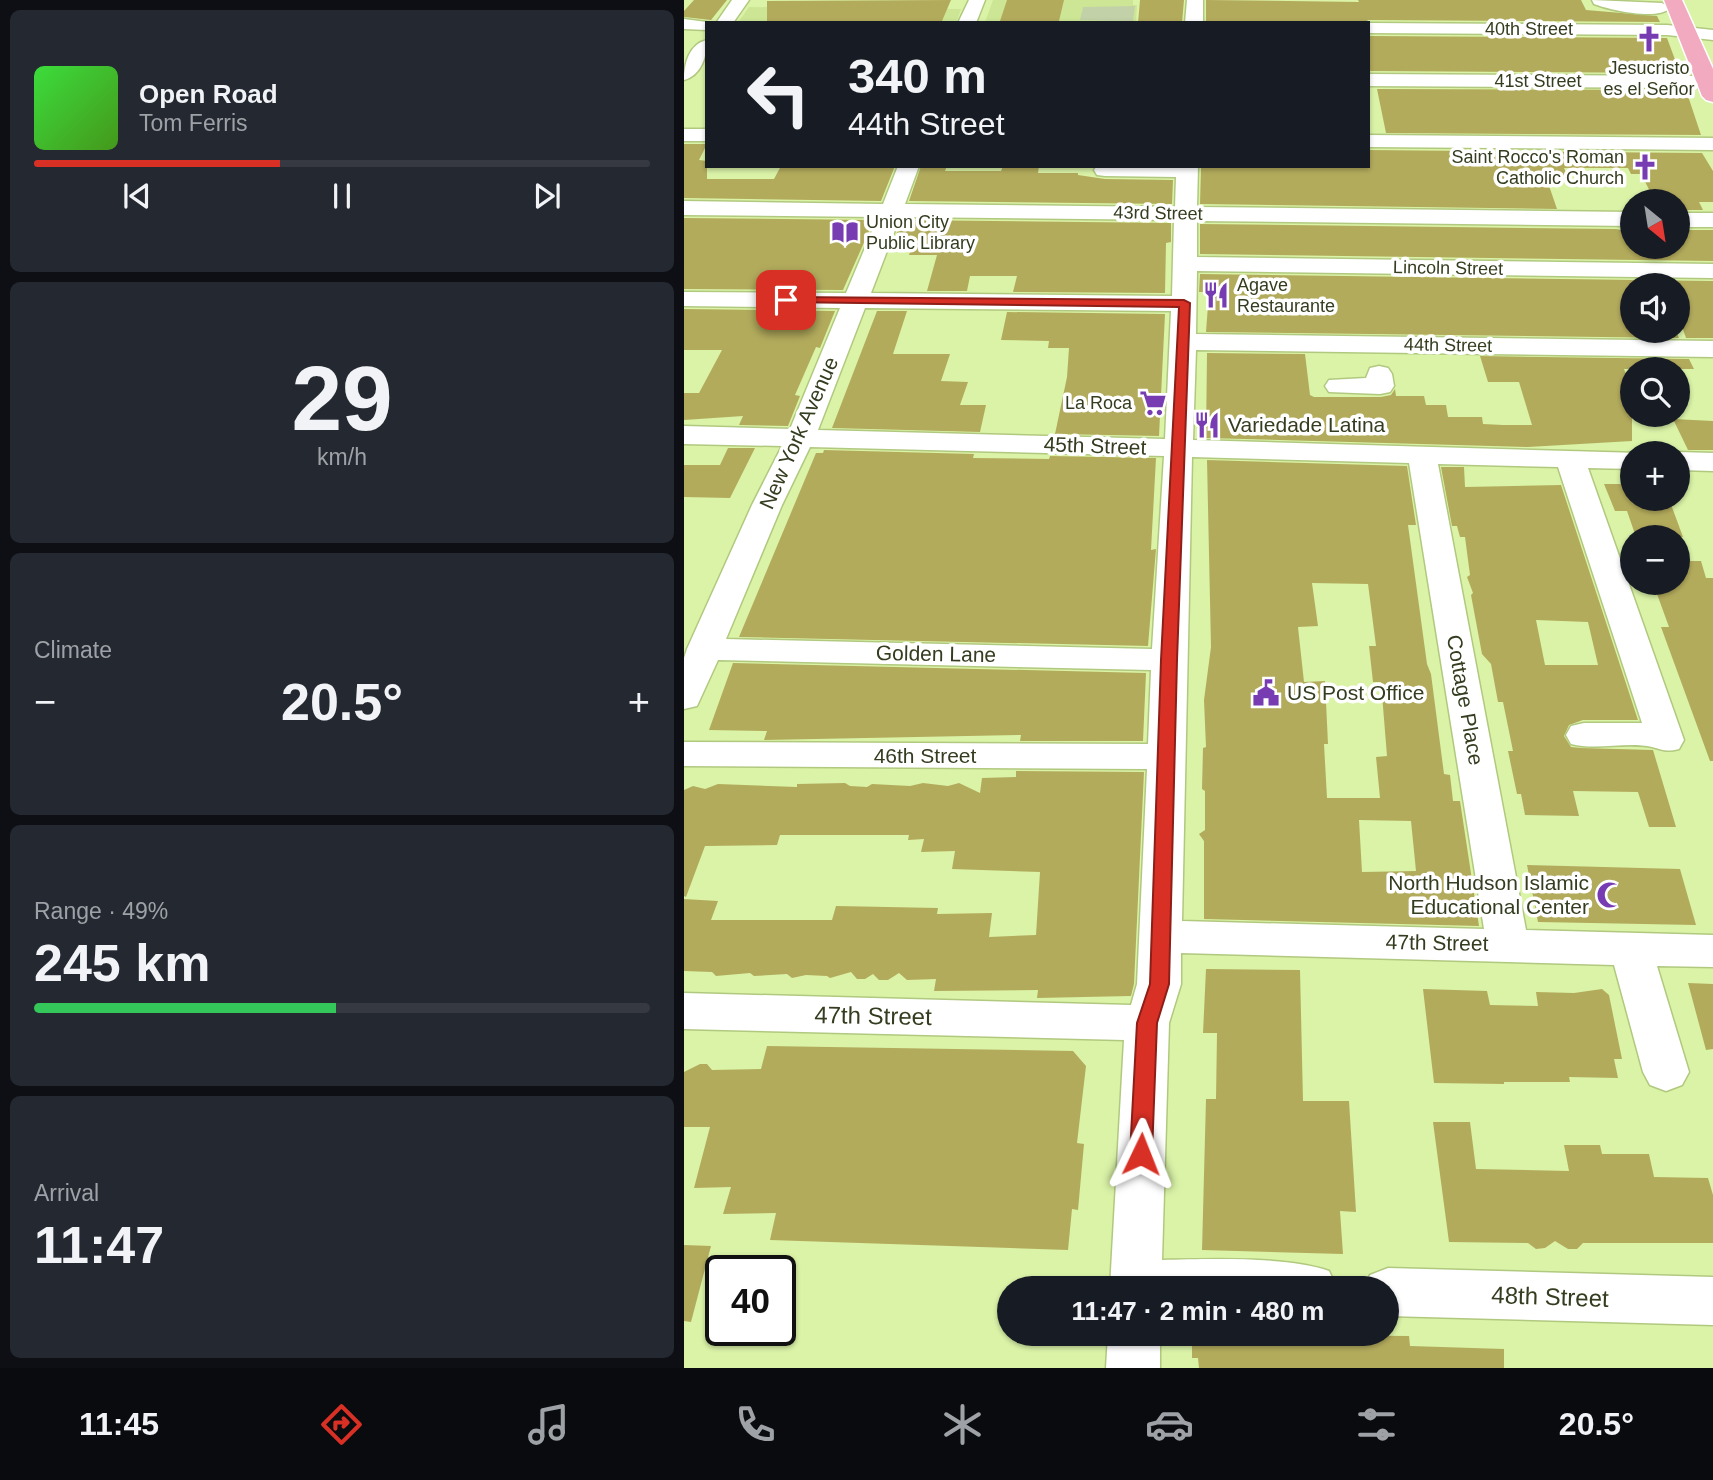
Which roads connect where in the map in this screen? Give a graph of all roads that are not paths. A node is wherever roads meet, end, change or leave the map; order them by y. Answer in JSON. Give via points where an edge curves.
{"nodes":[{"id":1,"x":741,"y":0,"type":"edge"},
{"id":2,"x":977,"y":0,"type":"edge"},
{"id":3,"x":1195,"y":0,"type":"edge"},
{"id":4,"x":1600,"y":0,"type":"edge"},
{"id":5,"x":1674,"y":4,"type":"edge"},
{"id":6,"x":725,"y":21,"type":"edge"},
{"id":7,"x":968,"y":21,"type":"edge"},
{"id":8,"x":1194,"y":21,"type":"edge"},
{"id":9,"x":684,"y":24,"type":"edge"},
{"id":10,"x":705,"y":25,"type":"edge"},
{"id":11,"x":1370,"y":28,"type":"edge"},
{"id":12,"x":1689,"y":33,"type":"junction"},
{"id":13,"x":1713,"y":35,"type":"edge"},
{"id":14,"x":698,"y":49,"type":"edge"},
{"id":15,"x":684,"y":75,"type":"edge"},
{"id":16,"x":705,"y":75,"type":"edge"},
{"id":17,"x":1370,"y":80,"type":"edge"},
{"id":18,"x":1711,"y":87,"type":"edge"},
{"id":19,"x":684,"y":135,"type":"edge"},
{"id":20,"x":705,"y":135,"type":"edge"},
{"id":21,"x":1370,"y":141,"type":"edge"},
{"id":22,"x":1713,"y":144,"type":"edge"},
{"id":23,"x":908,"y":168,"type":"edge"},
{"id":24,"x":1187,"y":168,"type":"edge"},
{"id":25,"x":1105,"y":170,"type":"dead end"},
{"id":26,"x":684,"y":208,"type":"edge"},
{"id":27,"x":892,"y":211,"type":"junction"},
{"id":28,"x":1184,"y":213,"type":"junction"},
{"id":29,"x":1620,"y":219,"type":"edge"},
{"id":30,"x":1690,"y":220,"type":"edge"},
{"id":31,"x":1713,"y":220,"type":"edge"},
{"id":32,"x":1184,"y":264,"type":"junction"},
{"id":33,"x":1713,"y":271,"type":"edge"},
{"id":34,"x":684,"y":299,"type":"edge"},
{"id":35,"x":857,"y":301,"type":"junction"},
{"id":36,"x":1184,"y":303,"type":"junction"},
{"id":37,"x":1183,"y":342,"type":"junction"},
{"id":38,"x":1713,"y":349,"type":"edge"},
{"id":39,"x":1377,"y":359,"type":"junction"},
{"id":40,"x":1339,"y":386,"type":"dead end"},
{"id":41,"x":684,"y":435,"type":"edge"},
{"id":42,"x":801,"y":437,"type":"junction"},
{"id":43,"x":1178,"y":449,"type":"junction"},
{"id":44,"x":1422,"y":455,"type":"junction"},
{"id":45,"x":1570,"y":458,"type":"junction"},
{"id":46,"x":1620,"y":460,"type":"edge"},
{"id":47,"x":1690,"y":461,"type":"edge"},
{"id":48,"x":1713,"y":461,"type":"edge"},
{"id":49,"x":704,"y":649,"type":"junction"},
{"id":50,"x":1169,"y":660,"type":"junction"},
{"id":51,"x":684,"y":698,"type":"edge"},
{"id":52,"x":1584,"y":735,"type":"dead end"},
{"id":53,"x":684,"y":754,"type":"edge"},
{"id":54,"x":1166,"y":757,"type":"junction"},
{"id":55,"x":1161,"y":936,"type":"junction"},
{"id":56,"x":1508,"y":945,"type":"junction"},
{"id":57,"x":1631,"y":949,"type":"junction"},
{"id":58,"x":1713,"y":951,"type":"edge"},
{"id":59,"x":684,"y":1011,"type":"edge"},
{"id":60,"x":1147,"y":1023,"type":"junction"},
{"id":61,"x":1666,"y":1072,"type":"dead end"},
{"id":62,"x":1136,"y":1276,"type":"edge"},
{"id":63,"x":1399,"y":1292,"type":"edge"},
{"id":64,"x":1713,"y":1301,"type":"edge"},
{"id":65,"x":1134,"y":1346,"type":"edge"},
{"id":66,"x":1133,"y":1368,"type":"edge"}],
"edges":[{"from":1,"to":6,"type":"street"},
{"from":2,"to":7,"type":"street"},
{"from":3,"to":8,"type":"street"},
{"from":4,"to":5,"type":"street","via":[[1619,7]]},
{"from":5,"to":12,"type":"main road"},
{"from":9,"to":10,"type":"street"},
{"from":11,"to":12,"type":"street","name":"40th Street"},
{"from":12,"to":13,"type":"street","name":"40th Street"},
{"from":12,"to":18,"type":"main road"},
{"from":14,"to":15,"type":"street"},
{"from":15,"to":16,"type":"street"},
{"from":17,"to":18,"type":"street","name":"41st Street"},
{"from":19,"to":20,"type":"street"},
{"from":21,"to":22,"type":"street"},
{"from":23,"to":27,"type":"street","name":"New York Avenue"},
{"from":24,"to":25,"type":"street"},
{"from":24,"to":28,"type":"street"},
{"from":26,"to":27,"type":"street","name":"43rd Street"},
{"from":27,"to":28,"type":"street","name":"43rd Street"},
{"from":27,"to":35,"type":"street","name":"New York Avenue"},
{"from":28,"to":29,"type":"street","name":"43rd Street"},
{"from":28,"to":32,"type":"street"},
{"from":30,"to":31,"type":"street"},
{"from":32,"to":33,"type":"street","name":"Lincoln Street"},
{"from":32,"to":36,"type":"street"},
{"from":34,"to":35,"type":"street"},
{"from":35,"to":36,"type":"street"},
{"from":35,"to":42,"type":"street","name":"New York Avenue"},
{"from":36,"to":37,"type":"street"},
{"from":37,"to":39,"type":"street","name":"44th Street"},
{"from":37,"to":43,"type":"street"},
{"from":38,"to":39,"type":"street","name":"44th Street"},
{"from":39,"to":40,"type":"street","via":[[1380,386]]},
{"from":41,"to":42,"type":"street","name":"45th Street"},
{"from":42,"to":43,"type":"street","name":"45th Street"},
{"from":42,"to":49,"type":"street","name":"New York Avenue"},
{"from":43,"to":44,"type":"street","name":"45th Street"},
{"from":43,"to":50,"type":"street"},
{"from":44,"to":45,"type":"street","name":"45th Street"},
{"from":44,"to":56,"type":"street","name":"Cottage Place"},
{"from":45,"to":46,"type":"street","name":"45th Street"},
{"from":45,"to":52,"type":"street","via":[[1665,738]]},
{"from":47,"to":48,"type":"street"},
{"from":49,"to":50,"type":"street","name":"Golden Lane"},
{"from":49,"to":51,"type":"street","name":"New York Avenue"},
{"from":50,"to":54,"type":"street"},
{"from":53,"to":54,"type":"street","name":"46th Street"},
{"from":54,"to":55,"type":"street"},
{"from":55,"to":56,"type":"street","name":"47th Street"},
{"from":55,"to":60,"type":"street","via":[[1159,984]]},
{"from":56,"to":57,"type":"street","name":"47th Street"},
{"from":57,"to":58,"type":"street","name":"47th Street"},
{"from":57,"to":61,"type":"street"},
{"from":59,"to":60,"type":"street","name":"47th Street"},
{"from":60,"to":62,"type":"street"},
{"from":63,"to":64,"type":"street","name":"48th Street"},
{"from":65,"to":66,"type":"street"}]}
